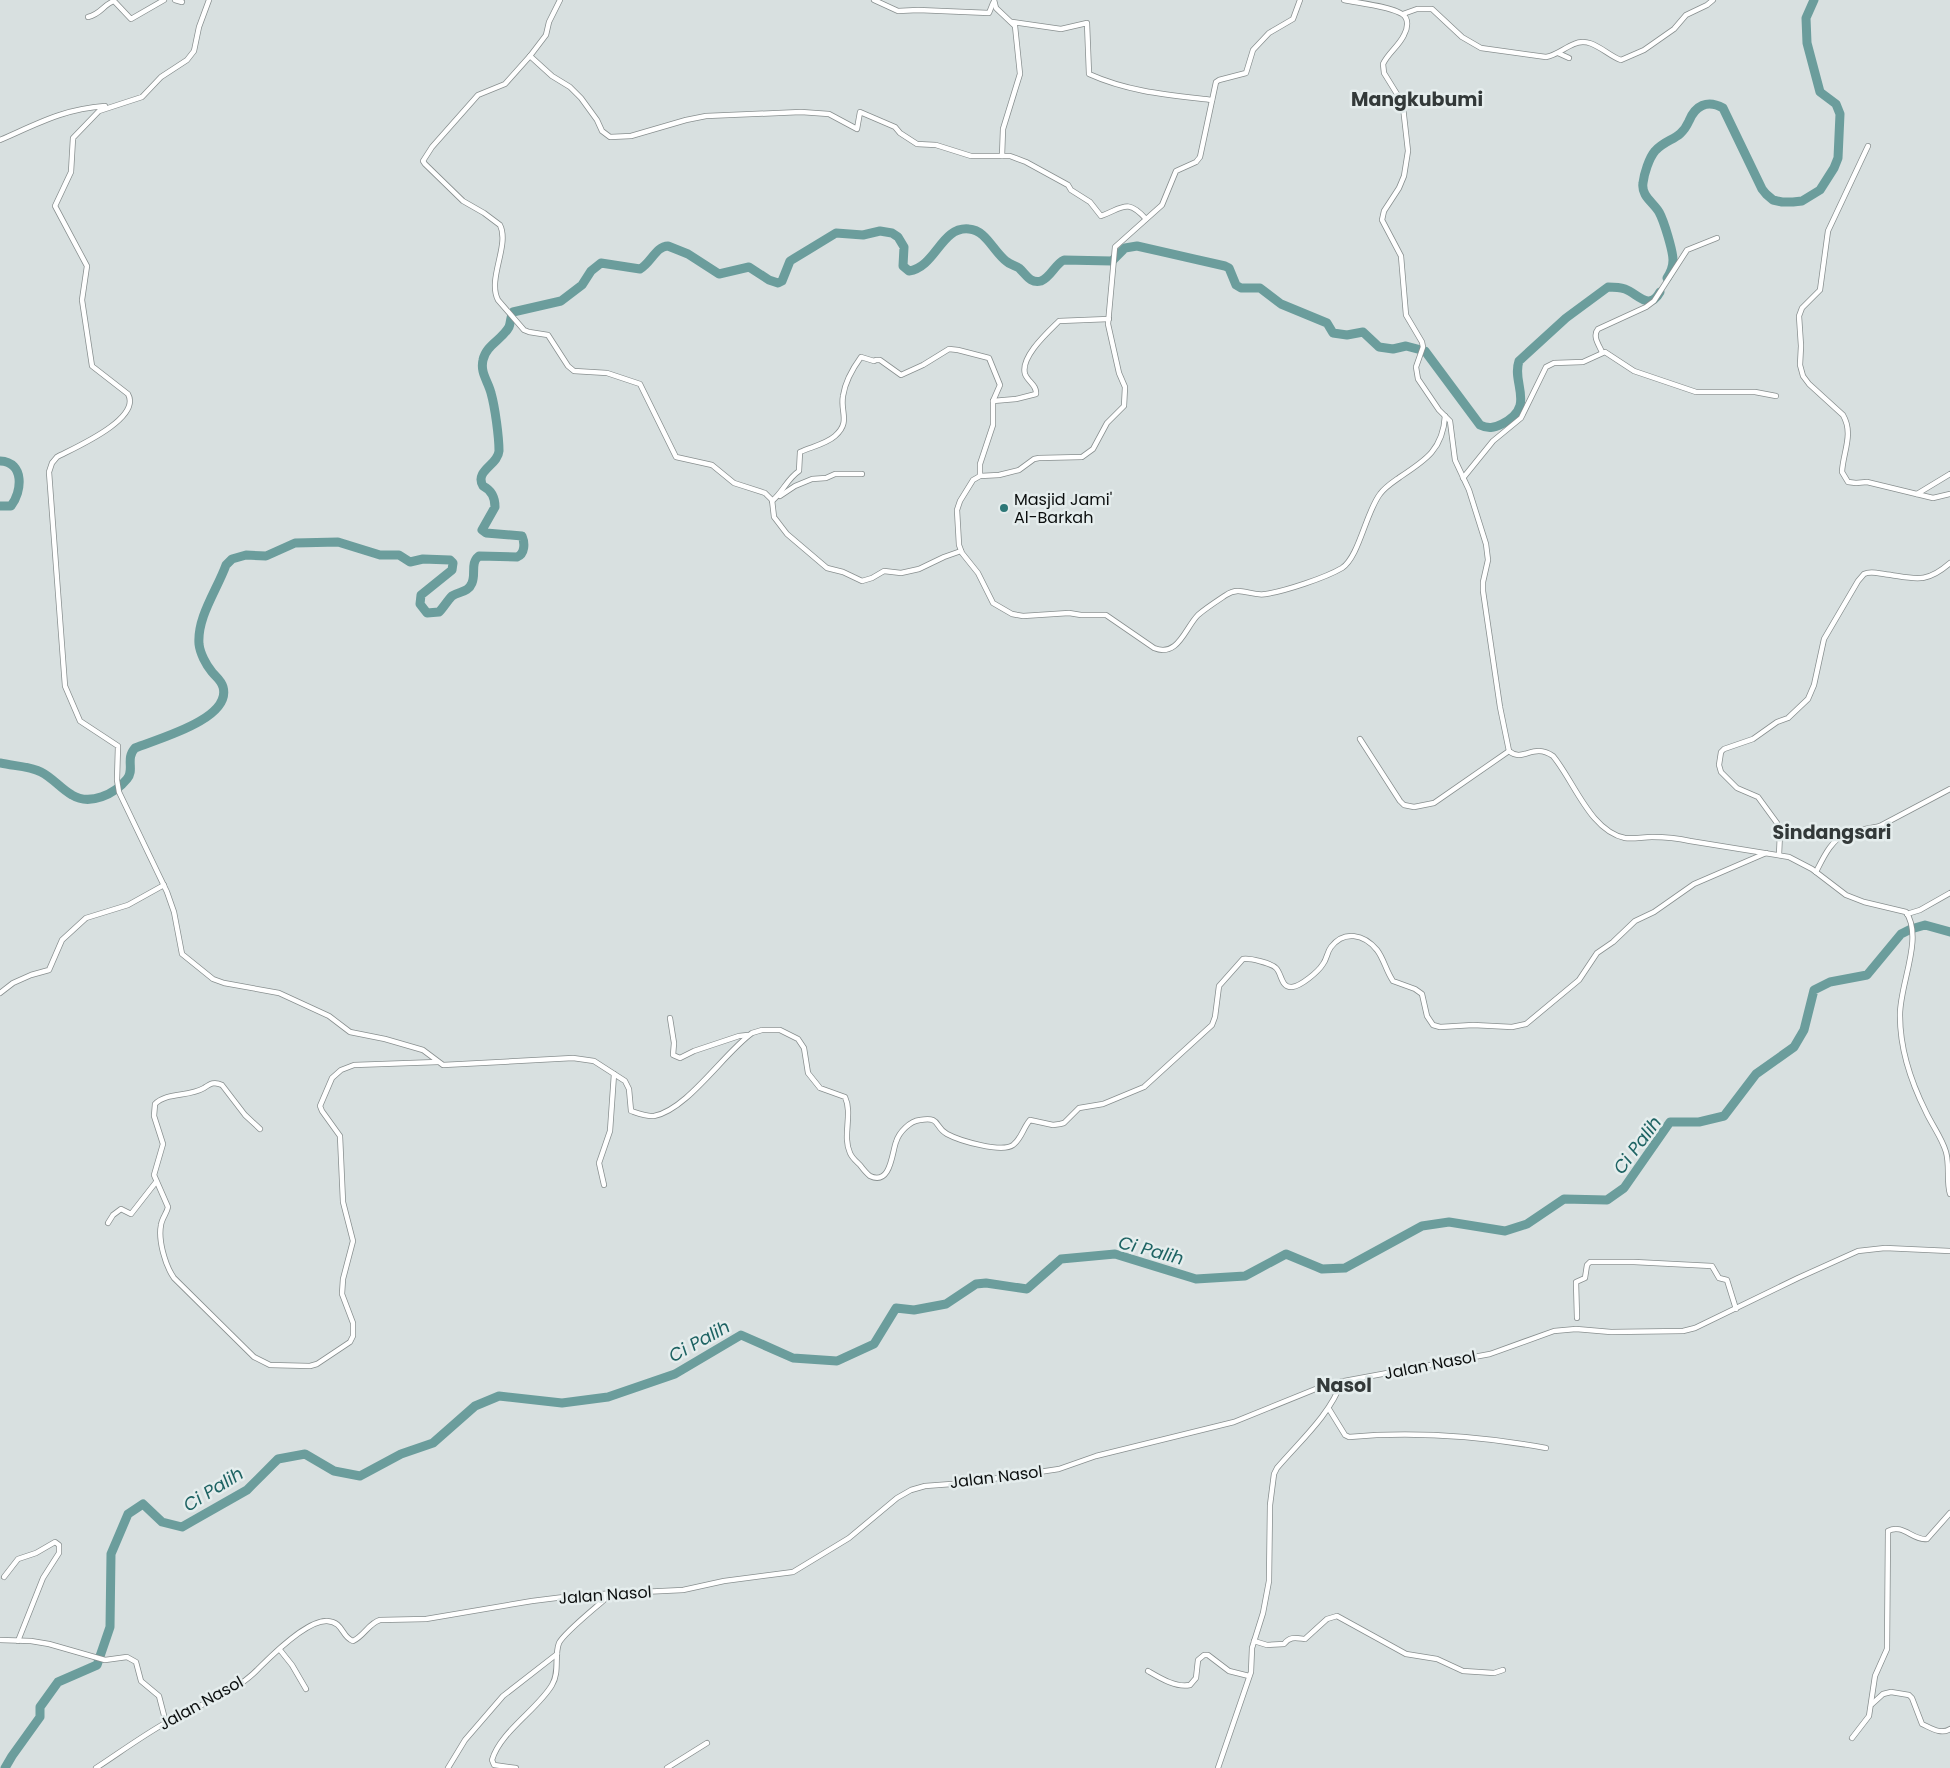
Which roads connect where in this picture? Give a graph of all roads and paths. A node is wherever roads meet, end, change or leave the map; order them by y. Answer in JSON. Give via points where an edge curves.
{"nodes":[{"id":1,"x":164,"y":0,"type":"edge"},
{"id":2,"x":175,"y":0,"type":"edge"},
{"id":3,"x":209,"y":0,"type":"edge"},
{"id":4,"x":560,"y":0,"type":"edge"},
{"id":5,"x":874,"y":0,"type":"edge"},
{"id":6,"x":1300,"y":0,"type":"edge"},
{"id":7,"x":1344,"y":0,"type":"edge"},
{"id":8,"x":1713,"y":0,"type":"edge"},
{"id":9,"x":994,"y":1,"type":"edge"},
{"id":10,"x":182,"y":2,"type":"dead end"},
{"id":11,"x":882,"y":2,"type":"edge"},
{"id":12,"x":1403,"y":14,"type":"junction"},
{"id":13,"x":88,"y":17,"type":"dead end"},
{"id":14,"x":1012,"y":22,"type":"junction"},
{"id":15,"x":1558,"y":53,"type":"junction"},
{"id":16,"x":530,"y":56,"type":"junction"},
{"id":17,"x":1569,"y":58,"type":"dead end"},
{"id":18,"x":1212,"y":100,"type":"junction"},
{"id":19,"x":113,"y":106,"type":"junction"},
{"id":20,"x":0,"y":140,"type":"edge"},
{"id":21,"x":1868,"y":146,"type":"dead end"},
{"id":22,"x":1002,"y":156,"type":"junction"},
{"id":23,"x":1146,"y":219,"type":"junction"},
{"id":24,"x":1717,"y":238,"type":"dead end"},
{"id":25,"x":1109,"y":319,"type":"junction"},
{"id":26,"x":1602,"y":352,"type":"junction"},
{"id":27,"x":1776,"y":396,"type":"dead end"},
{"id":28,"x":993,"y":401,"type":"junction"},
{"id":29,"x":1445,"y":416,"type":"junction"},
{"id":30,"x":862,"y":474,"type":"dead end"},
{"id":31,"x":1950,"y":474,"type":"edge"},
{"id":32,"x":980,"y":476,"type":"junction"},
{"id":33,"x":1463,"y":478,"type":"junction"},
{"id":34,"x":1916,"y":494,"type":"junction"},
{"id":35,"x":1950,"y":494,"type":"edge"},
{"id":36,"x":772,"y":501,"type":"junction"},
{"id":37,"x":961,"y":551,"type":"junction"},
{"id":38,"x":1950,"y":563,"type":"edge"},
{"id":39,"x":1360,"y":739,"type":"dead end"},
{"id":40,"x":1509,"y":751,"type":"junction"},
{"id":41,"x":1950,"y":789,"type":"edge"},
{"id":42,"x":1766,"y":853,"type":"junction"},
{"id":43,"x":1779,"y":855,"type":"junction"},
{"id":44,"x":1816,"y":872,"type":"junction"},
{"id":45,"x":164,"y":885,"type":"junction"},
{"id":46,"x":1950,"y":893,"type":"edge"},
{"id":47,"x":1908,"y":916,"type":"junction"},
{"id":48,"x":0,"y":994,"type":"edge"},
{"id":49,"x":670,"y":1018,"type":"dead end"},
{"id":50,"x":750,"y":1034,"type":"junction"},
{"id":51,"x":438,"y":1062,"type":"junction"},
{"id":52,"x":614,"y":1074,"type":"junction"},
{"id":53,"x":260,"y":1129,"type":"dead end"},
{"id":54,"x":1950,"y":1142,"type":"edge"},
{"id":55,"x":1943,"y":1143,"type":"junction"},
{"id":56,"x":156,"y":1182,"type":"junction"},
{"id":57,"x":604,"y":1185,"type":"dead end"},
{"id":58,"x":1950,"y":1194,"type":"edge"},
{"id":59,"x":108,"y":1223,"type":"dead end"},
{"id":60,"x":1950,"y":1252,"type":"edge"},
{"id":61,"x":1736,"y":1309,"type":"junction"},
{"id":62,"x":1577,"y":1318,"type":"dead end"},
{"id":63,"x":1342,"y":1382,"type":"junction"},
{"id":64,"x":1328,"y":1409,"type":"junction"},
{"id":65,"x":1546,"y":1448,"type":"dead end"},
{"id":66,"x":1950,"y":1513,"type":"edge"},
{"id":67,"x":4,"y":1577,"type":"dead end"},
{"id":68,"x":606,"y":1594,"type":"junction"},
{"id":69,"x":0,"y":1640,"type":"edge"},
{"id":70,"x":18,"y":1641,"type":"junction"},
{"id":71,"x":1254,"y":1641,"type":"junction"},
{"id":72,"x":280,"y":1650,"type":"junction"},
{"id":73,"x":557,"y":1654,"type":"junction"},
{"id":74,"x":1503,"y":1670,"type":"dead end"},
{"id":75,"x":1148,"y":1671,"type":"dead end"},
{"id":76,"x":1249,"y":1676,"type":"junction"},
{"id":77,"x":306,"y":1690,"type":"dead end"},
{"id":78,"x":1872,"y":1704,"type":"junction"},
{"id":79,"x":166,"y":1723,"type":"junction"},
{"id":80,"x":1950,"y":1729,"type":"edge"},
{"id":81,"x":1852,"y":1738,"type":"dead end"},
{"id":82,"x":707,"y":1743,"type":"dead end"},
{"id":83,"x":96,"y":1768,"type":"edge"},
{"id":84,"x":448,"y":1768,"type":"edge"},
{"id":85,"x":516,"y":1768,"type":"edge"},
{"id":86,"x":667,"y":1768,"type":"edge"},
{"id":87,"x":1218,"y":1768,"type":"edge"}],
"edges":[{"from":1,"to":13,"type":"street","via":[[131,19],[114,1],[98,14]]},
{"from":2,"to":10,"type":"street"},
{"from":3,"to":19,"type":"street","via":[[194,51],[142,97]]},
{"from":4,"to":16,"type":"street","via":[[546,35]]},
{"from":5,"to":11,"type":"street"},
{"from":6,"to":18,"type":"street","via":[[1292,19],[1269,33],[1254,50],[1246,73],[1217,80]]},
{"from":7,"to":12,"type":"street"},
{"from":8,"to":15,"type":"street","via":[[1686,15],[1674,29],[1626,59],[1618,59],[1587,42],[1575,43]]},
{"from":9,"to":11,"type":"street","via":[[989,13],[898,12]]},
{"from":9,"to":14,"type":"street","via":[[996,8]]},
{"from":12,"to":15,"type":"street","via":[[1417,9],[1432,9],[1462,37],[1481,48],[1538,57]]},
{"from":12,"to":29,"type":"street","via":[[1407,26],[1405,33],[1385,59],[1383,69],[1403,108],[1408,151],[1404,176],[1384,210],[1382,220],[1401,256],[1406,315],[1423,347],[1416,367],[1418,379]]},
{"from":14,"to":18,"type":"street","via":[[1062,28],[1087,23],[1089,74],[1136,90]]},
{"from":14,"to":22,"type":"street","via":[[1020,74],[1003,129]]},
{"from":15,"to":17,"type":"street"},
{"from":16,"to":22,"type":"street","via":[[570,87],[604,134],[614,138],[698,117],[801,112],[829,114],[858,129],[860,112],[895,127],[917,144],[936,145],[971,156]]},
{"from":16,"to":36,"type":"street","via":[[505,84],[478,95],[423,160],[463,201],[500,225],[503,240],[496,270],[498,300],[526,331],[548,335],[574,371],[607,373],[640,384],[676,457],[712,465],[734,483],[764,492]]},
{"from":18,"to":23,"type":"street","via":[[1200,157],[1174,173],[1162,205]]},
{"from":19,"to":20,"type":"street","via":[[51,117]]},
{"from":19,"to":45,"type":"street","via":[[99,111],[73,138],[71,172],[55,206],[87,266],[82,300],[92,366],[128,394],[130,404],[119,422],[54,460],[50,477],[65,686],[80,721],[118,746],[119,792]]},
{"from":21,"to":34,"type":"street","via":[[1828,231],[1820,290],[1800,311],[1800,365],[1809,384],[1846,420],[1849,431],[1842,466],[1845,479],[1851,483],[1867,482]]},
{"from":22,"to":23,"type":"street","via":[[1020,159],[1068,185],[1090,202],[1101,216],[1127,206],[1138,210]]},
{"from":23,"to":25,"type":"street","via":[[1116,245]]},
{"from":24,"to":26,"type":"street","via":[[1687,250],[1654,301],[1598,329],[1596,337]]},
{"from":25,"to":28,"type":"street","via":[[1059,321],[1025,363],[1024,373],[1036,388],[1036,394]]},
{"from":25,"to":32,"type":"street","via":[[1118,373],[1125,386],[1125,404],[1107,423],[1093,449],[1078,458],[1039,458],[1019,470]]},
{"from":26,"to":27,"type":"street","via":[[1639,373],[1696,392],[1756,392]]},
{"from":26,"to":33,"type":"street","via":[[1587,361],[1546,367],[1521,418],[1493,441]]},
{"from":28,"to":32,"type":"street","via":[[993,425],[980,464]]},
{"from":28,"to":36,"type":"street","via":[[1000,383],[986,356],[949,349],[901,375],[880,360],[861,357],[844,392],[845,418],[839,432],[829,440],[800,452],[799,471],[791,476]]},
{"from":29,"to":33,"type":"street","via":[[1451,424],[1455,460]]},
{"from":29,"to":37,"type":"street","via":[[1443,434],[1429,457],[1380,493],[1344,566],[1270,594],[1231,592],[1199,615],[1175,646],[1167,650],[1154,648],[1106,615],[1012,614],[993,602],[978,573]]},
{"from":30,"to":36,"type":"street","via":[[834,474],[811,480]]},
{"from":31,"to":34,"type":"street"},
{"from":32,"to":37,"type":"street","via":[[972,481],[957,510]]},
{"from":33,"to":40,"type":"street","via":[[1486,544],[1488,560],[1483,591]]},
{"from":34,"to":35,"type":"street","via":[[1932,498]]},
{"from":36,"to":37,"type":"street","via":[[774,517],[782,528],[827,568],[860,581],[884,571],[906,572],[923,568]]},
{"from":38,"to":43,"type":"street","via":[[1934,576],[1923,579],[1873,572],[1864,574],[1824,638],[1808,699],[1788,718],[1776,722],[1751,740],[1721,752],[1718,765],[1721,772],[1737,788],[1758,797],[1777,823]]},
{"from":39,"to":40,"type":"street","via":[[1400,802],[1414,807],[1434,803]]},
{"from":40,"to":42,"type":"street","via":[[1518,755],[1540,750],[1553,756],[1594,818],[1614,835],[1635,839],[1676,838]]},
{"from":41,"to":44,"type":"street","via":[[1880,826],[1841,836]]},
{"from":42,"to":43,"type":"street"},
{"from":42,"to":50,"type":"street","via":[[1694,884],[1635,921],[1597,953],[1579,980],[1534,1020],[1520,1026],[1433,1025],[1427,1016],[1422,994],[1393,980],[1376,949],[1354,935],[1334,944],[1321,967],[1294,987],[1283,983],[1273,966],[1243,959],[1219,986],[1212,1025],[1144,1087],[1103,1104],[1079,1108],[1060,1124],[1030,1120],[1015,1144],[1005,1148],[994,1149],[946,1134],[931,1119],[916,1121],[908,1125],[896,1140],[889,1168],[878,1177],[866,1172],[851,1156],[846,1100],[843,1095],[820,1088],[808,1073],[804,1048],[798,1039],[780,1030],[758,1030]]},
{"from":43,"to":44,"type":"street"},
{"from":44,"to":47,"type":"street","via":[[1855,899],[1902,911]]},
{"from":45,"to":48,"type":"street","via":[[128,905],[86,918],[60,943],[49,970],[31,975]]},
{"from":45,"to":51,"type":"street","via":[[174,912],[182,954],[213,979],[279,993],[330,1016],[350,1032],[423,1050]]},
{"from":46,"to":47,"type":"street"},
{"from":47,"to":55,"type":"street","via":[[1914,944],[1901,1003],[1902,1038],[1913,1083]]},
{"from":49,"to":50,"type":"street","via":[[673,1054],[680,1058]]},
{"from":50,"to":52,"type":"street","via":[[682,1102],[655,1115],[631,1111],[628,1086]]},
{"from":51,"to":52,"type":"street","via":[[449,1065],[581,1058],[594,1061]]},
{"from":51,"to":56,"type":"street","via":[[350,1066],[335,1075],[321,1102],[322,1111],[340,1136],[343,1202],[353,1241],[342,1294],[354,1331],[350,1342],[317,1364],[306,1367],[270,1365],[260,1361],[174,1278],[161,1238],[161,1226],[168,1207]]},
{"from":52,"to":57,"type":"street","via":[[610,1131],[599,1163]]},
{"from":53,"to":56,"type":"street","via":[[220,1083],[157,1101],[153,1112],[163,1144],[155,1171]]},
{"from":54,"to":55,"type":"street"},
{"from":55,"to":58,"type":"street","via":[[1949,1165]]},
{"from":56,"to":59,"type":"street","via":[[132,1214],[122,1208]]},
{"from":60,"to":61,"type":"street","name":"Jalan Nasol","via":[[1885,1248],[1858,1251]]},
{"from":61,"to":62,"type":"street","via":[[1727,1280],[1719,1278],[1712,1266],[1590,1262],[1585,1278],[1576,1282]]},
{"from":61,"to":63,"type":"street","name":"Jalan Nasol","via":[[1683,1331],[1554,1331],[1490,1354]]},
{"from":63,"to":64,"type":"street"},
{"from":63,"to":68,"type":"street","name":"Jalan Nasol","via":[[1318,1387],[1234,1422],[1096,1456],[1059,1469],[911,1490],[882,1509],[849,1538],[793,1572],[683,1590]]},
{"from":64,"to":65,"type":"street","via":[[1347,1437],[1426,1433],[1498,1439]]},
{"from":64,"to":71,"type":"street","via":[[1274,1474],[1270,1505],[1269,1581]]},
{"from":66,"to":78,"type":"street","via":[[1927,1539],[1919,1539],[1901,1529],[1888,1531],[1888,1643],[1875,1676]]},
{"from":67,"to":70,"type":"street","via":[[18,1559],[55,1542],[59,1544],[59,1553],[43,1578]]},
{"from":68,"to":72,"type":"street","name":"Jalan Nasol","via":[[532,1601],[426,1619],[380,1620],[373,1622],[353,1641],[341,1626],[326,1621],[313,1624]]},
{"from":68,"to":73,"type":"street","via":[[604,1600],[560,1642]]},
{"from":69,"to":70,"type":"street"},
{"from":70,"to":79,"type":"street","via":[[49,1644],[105,1660],[127,1657],[136,1662],[141,1681],[159,1696]]},
{"from":71,"to":74,"type":"street","via":[[1270,1645],[1284,1644],[1294,1637],[1307,1638],[1327,1619],[1337,1616],[1406,1654],[1436,1659],[1463,1671],[1494,1673]]},
{"from":71,"to":76,"type":"street"},
{"from":72,"to":77,"type":"street"},
{"from":72,"to":79,"type":"street","name":"Jalan Nasol","via":[[244,1681]]},
{"from":73,"to":84,"type":"street","via":[[499,1701],[465,1740]]},
{"from":73,"to":85,"type":"street","via":[[553,1684],[493,1757],[496,1767]]},
{"from":75,"to":76,"type":"street","via":[[1182,1686],[1190,1685],[1196,1678],[1198,1660],[1208,1655],[1229,1671]]},
{"from":76,"to":87,"type":"street"},
{"from":78,"to":80,"type":"street","via":[[1883,1694],[1909,1694],[1922,1724],[1940,1732]]},
{"from":78,"to":81,"type":"street","via":[[1867,1720]]},
{"from":79,"to":83,"type":"street","name":"Jalan Nasol"},
{"from":82,"to":86,"type":"street"}]}
